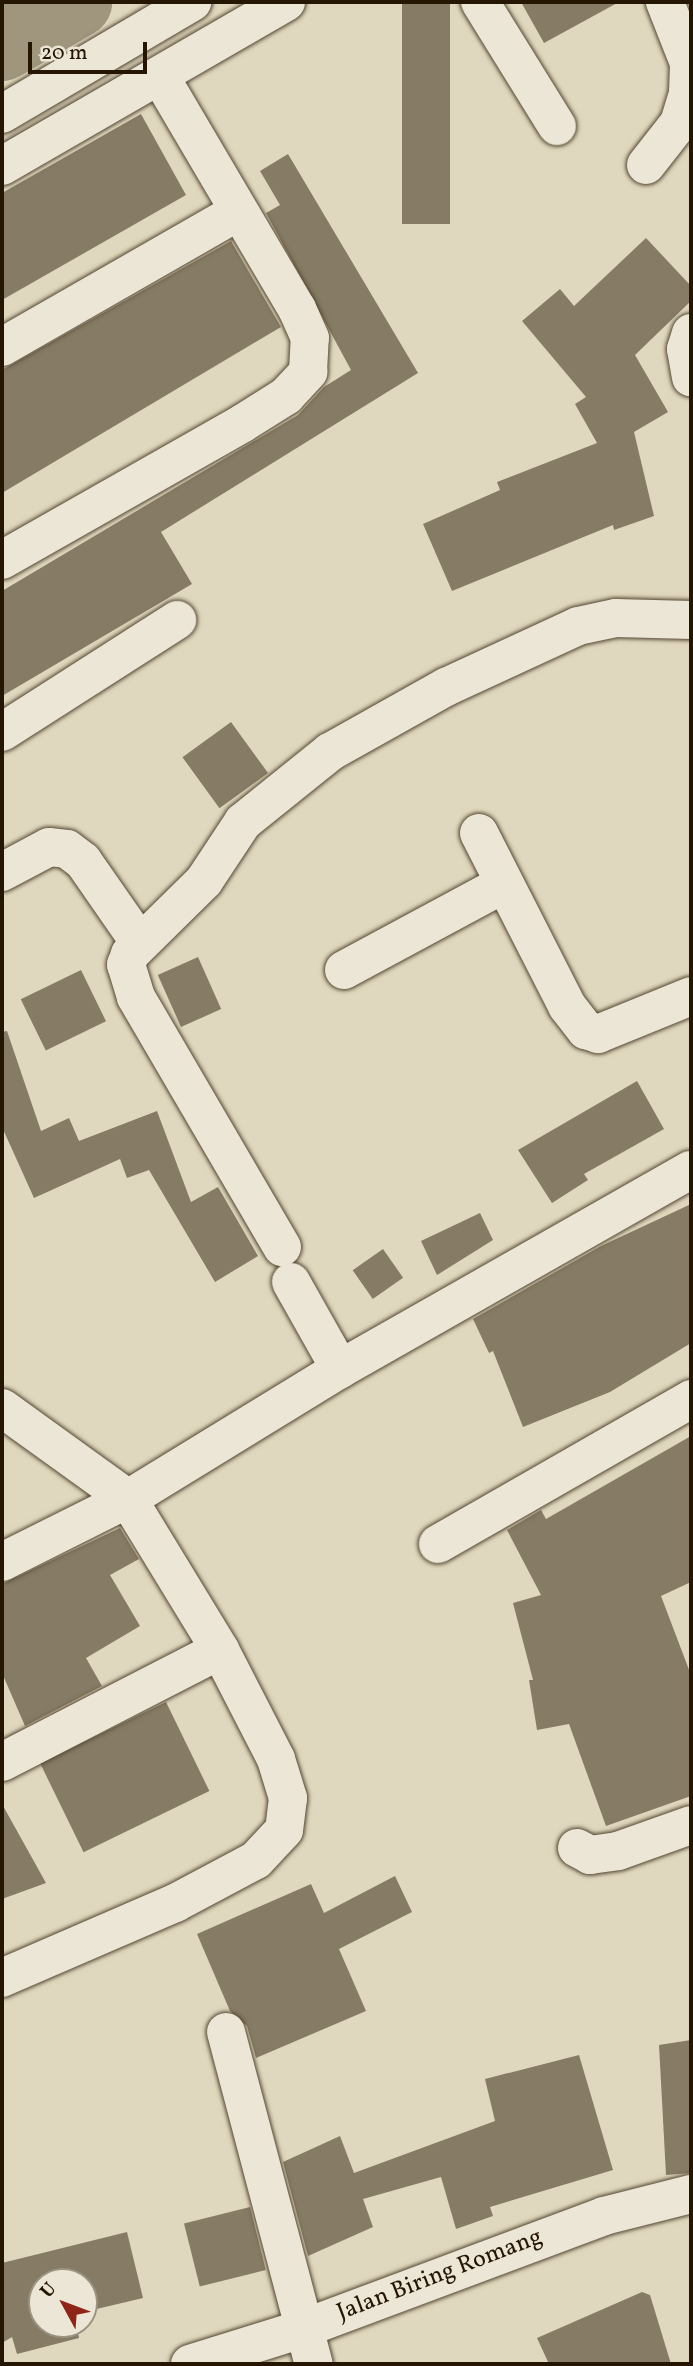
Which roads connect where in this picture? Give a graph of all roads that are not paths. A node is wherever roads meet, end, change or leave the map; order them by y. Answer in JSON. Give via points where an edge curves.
{"nodes":[{"id":1,"x":192,"y":2,"type":"edge"},
{"id":2,"x":286,"y":2,"type":"edge"},
{"id":3,"x":480,"y":2,"type":"edge"},
{"id":4,"x":665,"y":2,"type":"edge"},
{"id":5,"x":160,"y":76,"type":"junction"},
{"id":6,"x":2,"y":114,"type":"edge"},
{"id":7,"x":557,"y":126,"type":"dead end"},
{"id":8,"x":646,"y":165,"type":"dead end"},
{"id":9,"x":2,"y":166,"type":"edge"},
{"id":10,"x":239,"y":211,"type":"junction"},
{"id":11,"x":691,"y":333,"type":"edge"},
{"id":12,"x":2,"y":347,"type":"edge"},
{"id":13,"x":691,"y":379,"type":"edge"},
{"id":14,"x":2,"y":560,"type":"edge"},
{"id":15,"x":177,"y":620,"type":"dead end"},
{"id":16,"x":691,"y":620,"type":"edge"},
{"id":17,"x":2,"y":732,"type":"edge"},
{"id":18,"x":478,"y":833,"type":"dead end"},
{"id":19,"x":2,"y":872,"type":"edge"},
{"id":20,"x":504,"y":884,"type":"junction"},
{"id":21,"x":140,"y":943,"type":"junction"},
{"id":22,"x":344,"y":970,"type":"dead end"},
{"id":23,"x":691,"y":996,"type":"edge"},
{"id":24,"x":691,"y":1170,"type":"edge"},
{"id":25,"x":340,"y":1369,"type":"junction"},
{"id":26,"x":691,"y":1399,"type":"edge"},
{"id":27,"x":2,"y":1408,"type":"edge"},
{"id":28,"x":128,"y":1499,"type":"junction"},
{"id":29,"x":438,"y":1544,"type":"dead end"},
{"id":30,"x":2,"y":1562,"type":"edge"},
{"id":31,"x":220,"y":1650,"type":"junction"},
{"id":32,"x":2,"y":1762,"type":"edge"},
{"id":33,"x":691,"y":1825,"type":"edge"},
{"id":34,"x":577,"y":1848,"type":"dead end"},
{"id":35,"x":2,"y":1978,"type":"edge"},
{"id":36,"x":226,"y":2032,"type":"dead end"},
{"id":37,"x":691,"y":2194,"type":"edge"},
{"id":38,"x":302,"y":2329,"type":"junction"},
{"id":39,"x":190,"y":2364,"type":"edge"},
{"id":40,"x":314,"y":2364,"type":"edge"}],
"edges":[{"from":1,"to":6,"type":"street"},
{"from":2,"to":5,"type":"street"},
{"from":3,"to":7,"type":"street"},
{"from":4,"to":8,"type":"street","via":[[689,63],[688,93],[679,122]]},
{"from":5,"to":9,"type":"street"},
{"from":5,"to":10,"type":"street"},
{"from":10,"to":12,"type":"street"},
{"from":10,"to":14,"type":"street","via":[[310,338],[308,372],[286,396],[243,423]]},
{"from":11,"to":13,"type":"street","via":[[686,349]]},
{"from":15,"to":17,"type":"street"},
{"from":16,"to":21,"type":"street","via":[[616,618],[578,626],[446,687],[330,751],[243,822],[204,881]]},
{"from":18,"to":20,"type":"street"},
{"from":19,"to":21,"type":"street","via":[[49,847],[67,849],[83,861]]},
{"from":20,"to":22,"type":"street"},
{"from":20,"to":23,"type":"street","via":[[586,1030],[598,1034]]},
{"from":21,"to":25,"type":"street","via":[[126,965],[136,997]]},
{"from":24,"to":25,"type":"street"},
{"from":25,"to":28,"type":"street"},
{"from":26,"to":29,"type":"street"},
{"from":27,"to":28,"type":"street"},
{"from":28,"to":30,"type":"street"},
{"from":28,"to":31,"type":"street"},
{"from":31,"to":32,"type":"street"},
{"from":31,"to":35,"type":"street","via":[[286,1789],[287,1820],[280,1837],[257,1860],[175,1903]]},
{"from":33,"to":34,"type":"street","via":[[618,1851],[590,1855]]},
{"from":36,"to":38,"type":"street"},
{"from":37,"to":38,"type":"street","name":"Jalan Biring Romang","via":[[590,2220]]},
{"from":38,"to":39,"type":"street","name":"Jalan Biring Romang"},
{"from":38,"to":40,"type":"street"}]}
